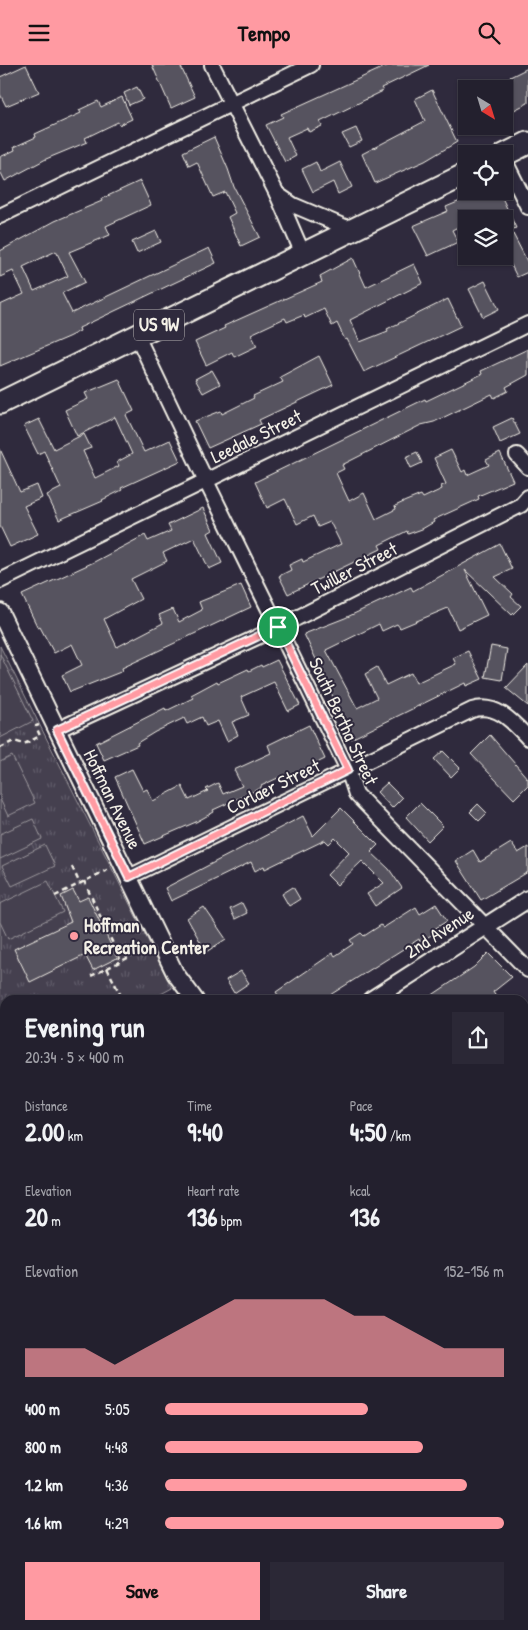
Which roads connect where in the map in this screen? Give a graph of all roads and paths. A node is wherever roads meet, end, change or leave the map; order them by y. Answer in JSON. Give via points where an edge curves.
{"nodes":[{"id":1,"x":212,"y":65,"type":"edge"},
{"id":2,"x":311,"y":65,"type":"edge"},
{"id":3,"x":231,"y":104,"type":"junction"},
{"id":4,"x":528,"y":143,"type":"edge"},
{"id":5,"x":513,"y":150,"type":"edge"},
{"id":6,"x":513,"y":177,"type":"edge"},
{"id":7,"x":458,"y":178,"type":"edge"},
{"id":8,"x":277,"y":194,"type":"junction"},
{"id":9,"x":528,"y":207,"type":"edge"},
{"id":10,"x":0,"y":216,"type":"edge"},
{"id":11,"x":352,"y":230,"type":"junction"},
{"id":12,"x":303,"y":253,"type":"junction"},
{"id":13,"x":528,"y":324,"type":"edge"},
{"id":14,"x":138,"y":336,"type":"junction"},
{"id":15,"x":0,"y":403,"type":"edge"},
{"id":16,"x":517,"y":455,"type":"dead end"},
{"id":17,"x":528,"y":467,"type":"edge"},
{"id":18,"x":206,"y":481,"type":"junction"},
{"id":19,"x":528,"y":497,"type":"edge"},
{"id":20,"x":0,"y":581,"type":"edge"},
{"id":21,"x":0,"y":612,"type":"edge"},
{"id":22,"x":278,"y":627,"type":"junction"},
{"id":23,"x":54,"y":725,"type":"junction"},
{"id":24,"x":528,"y":738,"type":"edge"},
{"id":25,"x":0,"y":748,"type":"edge"},
{"id":26,"x":348,"y":770,"type":"junction"},
{"id":27,"x":72,"y":867,"type":"dead end"},
{"id":28,"x":125,"y":870,"type":"junction"},
{"id":29,"x":84,"y":881,"type":"junction"},
{"id":30,"x":80,"y":884,"type":"junction"},
{"id":31,"x":55,"y":896,"type":"dead end"},
{"id":32,"x":528,"y":899,"type":"edge"},
{"id":33,"x":485,"y":926,"type":"junction"},
{"id":34,"x":160,"y":942,"type":"junction"},
{"id":35,"x":121,"y":961,"type":"junction"},
{"id":36,"x":107,"y":968,"type":"junction"},
{"id":37,"x":528,"y":970,"type":"edge"},
{"id":38,"x":92,"y":976,"type":"dead end"},
{"id":39,"x":120,"y":995,"type":"edge"},
{"id":40,"x":191,"y":995,"type":"edge"},
{"id":41,"x":379,"y":995,"type":"edge"}],
"edges":[{"from":1,"to":3,"type":"street"},
{"from":2,"to":3,"type":"street"},
{"from":3,"to":8,"type":"street"},
{"from":3,"to":10,"type":"street"},
{"from":4,"to":5,"type":"main road"},
{"from":6,"to":9,"type":"street"},
{"from":7,"to":11,"type":"main road","number":"US 9W"},
{"from":8,"to":11,"type":"street","via":[[293,205]]},
{"from":8,"to":12,"type":"street"},
{"from":11,"to":12,"type":"main road","number":"US 9W"},
{"from":12,"to":14,"type":"main road","number":"US 9W"},
{"from":13,"to":18,"type":"street","name":"Leedale Street"},
{"from":14,"to":15,"type":"main road","number":"US 9W"},
{"from":14,"to":18,"type":"street","name":"South Bertha Street"},
{"from":16,"to":17,"type":"street"},
{"from":18,"to":20,"type":"street","name":"Leedale Street"},
{"from":18,"to":22,"type":"street","name":"South Bertha Street"},
{"from":19,"to":22,"type":"street","name":"Twiller Street","via":[[521,505]]},
{"from":21,"to":23,"type":"street","name":"Hoffman Avenue"},
{"from":22,"to":23,"type":"street","name":"Twiller Street"},
{"from":22,"to":26,"type":"street","name":"South Bertha Street"},
{"from":23,"to":25,"type":"path","via":[[36,726],[40,736],[24,744],[14,741]]},
{"from":23,"to":28,"type":"street","name":"Hoffman Avenue"},
{"from":24,"to":26,"type":"street","name":"Corlaer Street","via":[[493,708],[481,707]]},
{"from":26,"to":28,"type":"street","name":"Corlaer Street"},
{"from":26,"to":33,"type":"street","name":"South Bertha Street","via":[[356,794]]},
{"from":27,"to":30,"type":"path"},
{"from":28,"to":29,"type":"path"},
{"from":28,"to":34,"type":"street","name":"Hoffman Avenue"},
{"from":29,"to":30,"type":"path"},
{"from":29,"to":35,"type":"path"},
{"from":30,"to":31,"type":"path"},
{"from":32,"to":33,"type":"street","name":"2nd Avenue"},
{"from":33,"to":37,"type":"street","name":"South Bertha Street"},
{"from":33,"to":41,"type":"street","name":"2nd Avenue"},
{"from":34,"to":35,"type":"path"},
{"from":34,"to":40,"type":"street","name":"Hoffman Avenue"},
{"from":35,"to":36,"type":"path"},
{"from":36,"to":38,"type":"path"},
{"from":36,"to":39,"type":"path"}]}
